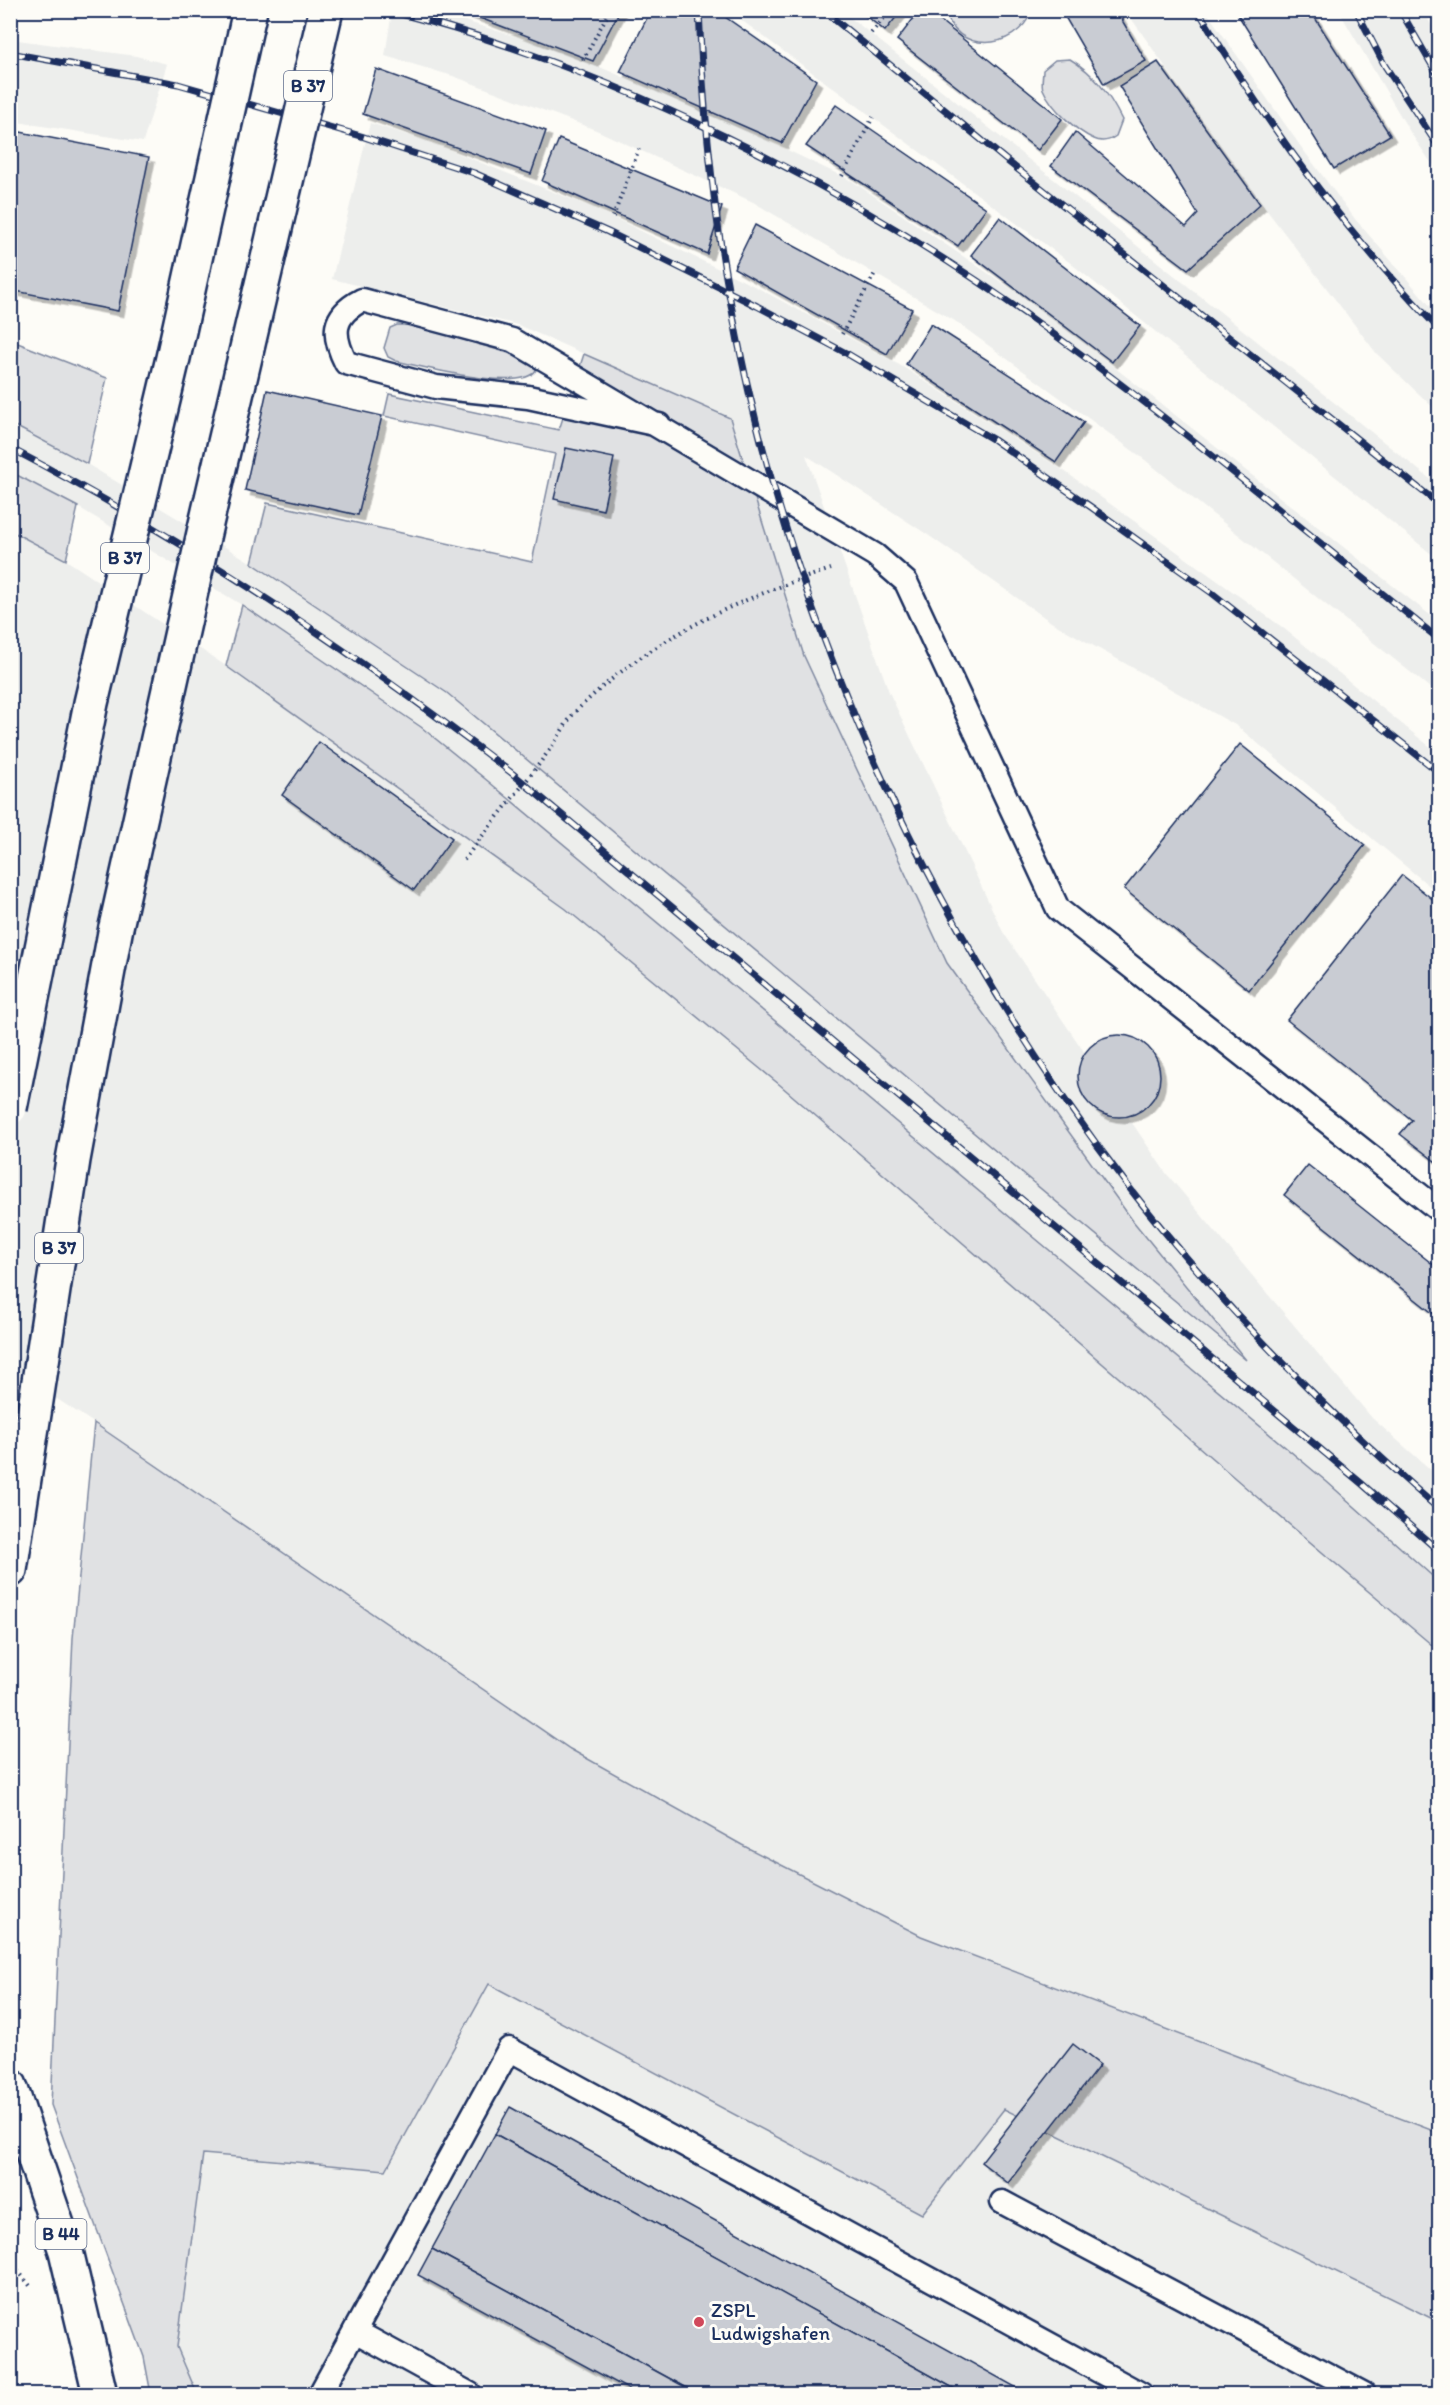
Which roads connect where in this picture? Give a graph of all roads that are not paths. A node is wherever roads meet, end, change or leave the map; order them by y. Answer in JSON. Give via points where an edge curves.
{"nodes":[{"id":1,"x":250,"y":10,"type":"edge"},
{"id":2,"x":326,"y":10,"type":"edge"},
{"id":3,"x":658,"y":425,"type":"junction"},
{"id":4,"x":10,"y":1108,"type":"edge"},
{"id":5,"x":1440,"y":1210,"type":"edge"},
{"id":6,"x":10,"y":1569,"type":"edge"},
{"id":7,"x":10,"y":2086,"type":"edge"},
{"id":8,"x":1002,"y":2202,"type":"dead end"},
{"id":9,"x":355,"y":2331,"type":"junction"},
{"id":10,"x":100,"y":2394,"type":"edge"},
{"id":11,"x":320,"y":2394,"type":"edge"},
{"id":12,"x":470,"y":2394,"type":"edge"},
{"id":13,"x":1141,"y":2394,"type":"edge"},
{"id":14,"x":1364,"y":2394,"type":"edge"}],
"edges":[{"from":1,"to":4,"type":"highway","number":"B 37","bridge":true,"via":[[91,703]]},
{"from":2,"to":6,"type":"highway","number":"B 37","bridge":true,"via":[[116,927],[73,1160]]},
{"from":3,"to":3,"type":"lane","via":[[512,340],[362,300],[347,307],[336,326],[338,346],[346,363],[436,387],[528,397]]},
{"from":3,"to":5,"type":"lane","via":[[875,555],[906,582],[1058,909]]},
{"from":7,"to":10,"type":"highway","number":"B 44","via":[[66,2251]]},
{"from":8,"to":14,"type":"lane"},
{"from":9,"to":11,"type":"lane"},
{"from":9,"to":12,"type":"lane"},
{"from":9,"to":13,"type":"lane","via":[[509,2049]]}]}
